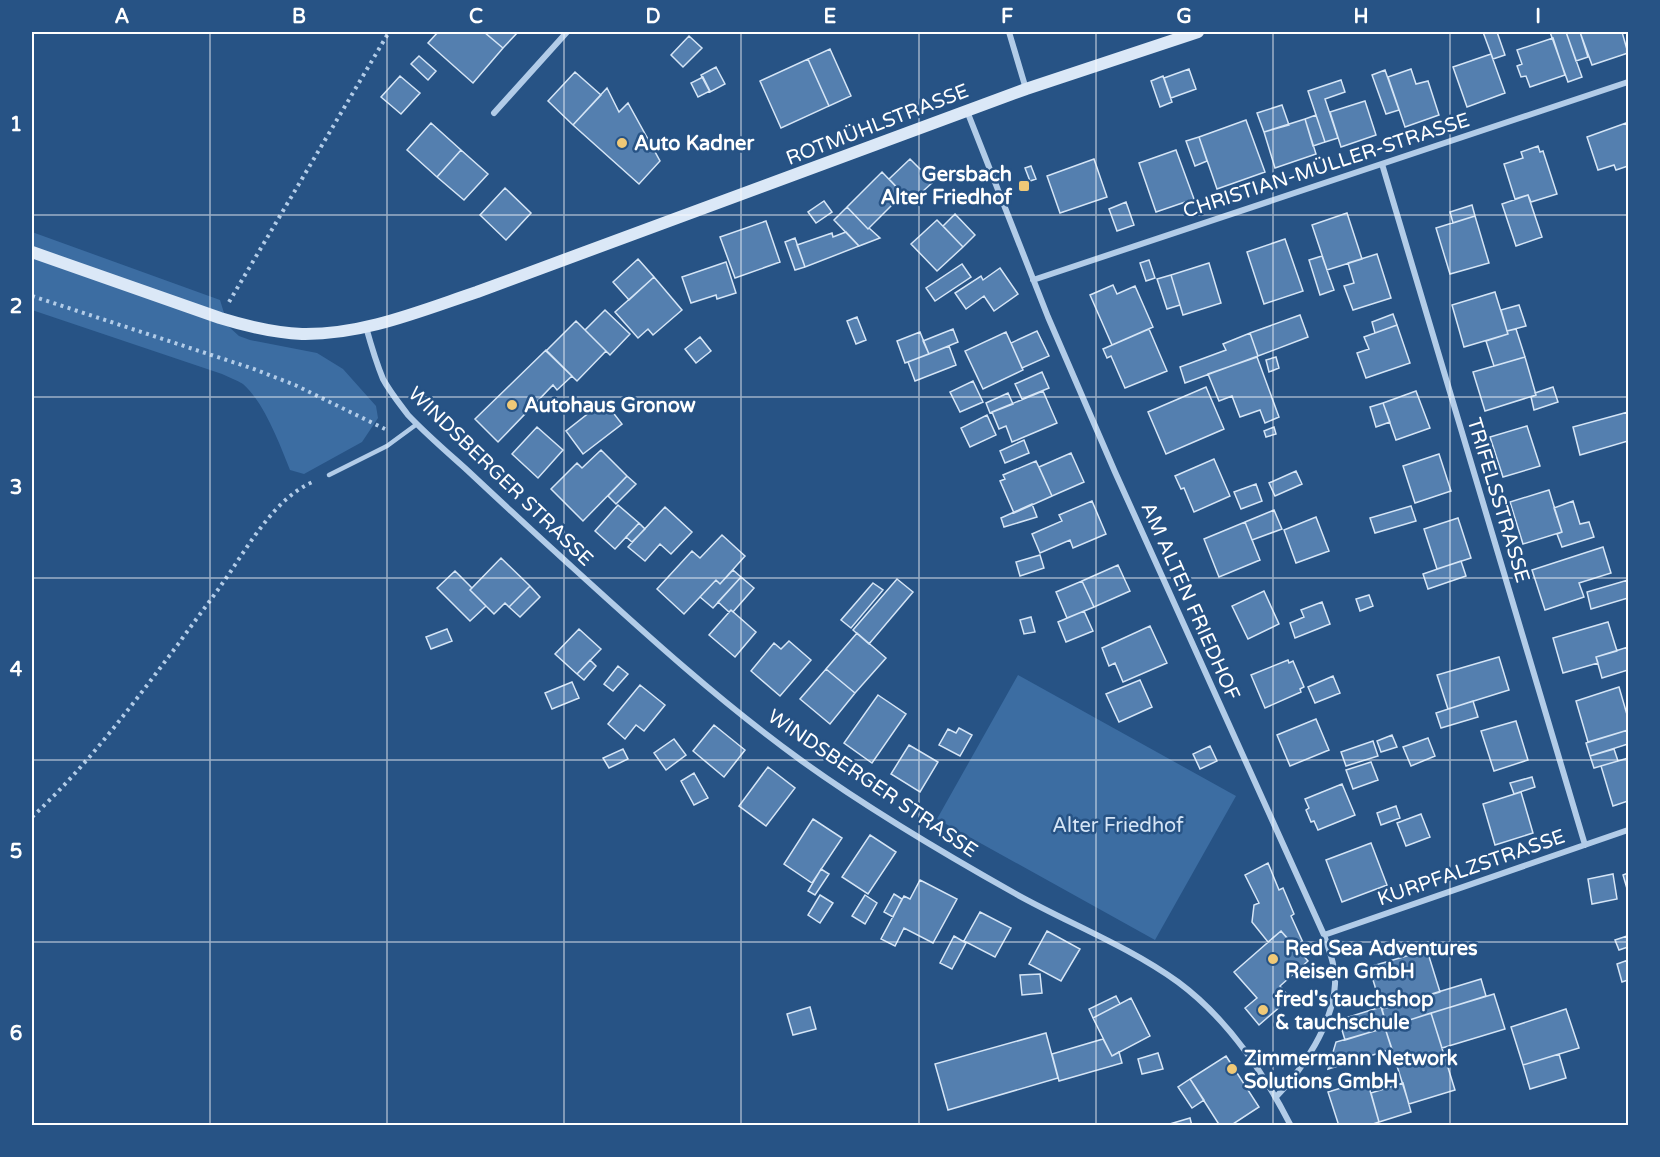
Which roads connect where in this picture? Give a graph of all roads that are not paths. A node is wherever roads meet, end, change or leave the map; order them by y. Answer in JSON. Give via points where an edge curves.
{"nodes":[{"id":1,"x":567,"y":32,"type":"edge"},
{"id":2,"x":1009,"y":32,"type":"edge"},
{"id":3,"x":1198,"y":32,"type":"edge"},
{"id":4,"x":1629,"y":82,"type":"edge"},
{"id":5,"x":1026,"y":89,"type":"junction"},
{"id":6,"x":967,"y":111,"type":"junction"},
{"id":7,"x":494,"y":112,"type":"dead end"},
{"id":8,"x":1382,"y":164,"type":"junction"},
{"id":9,"x":32,"y":252,"type":"edge"},
{"id":10,"x":1033,"y":280,"type":"junction"},
{"id":11,"x":366,"y":327,"type":"junction"},
{"id":12,"x":417,"y":424,"type":"junction"},
{"id":13,"x":329,"y":475,"type":"road end"},
{"id":14,"x":1629,"y":830,"type":"edge"},
{"id":15,"x":1585,"y":845,"type":"junction"},
{"id":16,"x":1324,"y":935,"type":"junction"},
{"id":17,"x":1276,"y":1097,"type":"junction"},
{"id":18,"x":1291,"y":1125,"type":"edge"}],
"edges":[{"from":1,"to":7,"type":"street"},
{"from":2,"to":5,"type":"street"},
{"from":3,"to":5,"type":"street","name":"ROTMÜHLSTRASSE"},
{"from":4,"to":8,"type":"street","name":"CHRISTIAN-MÜLLER-STRASSE"},
{"from":5,"to":6,"type":"street","name":"ROTMÜHLSTRASSE"},
{"from":6,"to":10,"type":"street","name":"AM ALTEN FRIEDHOF"},
{"from":6,"to":11,"type":"street","name":"ROTMÜHLSTRASSE","via":[[570,258]]},
{"from":8,"to":10,"type":"street","name":"CHRISTIAN-MÜLLER-STRASSE"},
{"from":8,"to":15,"type":"street","name":"TRIFELSSTRASSE"},
{"from":9,"to":11,"type":"street","name":"ROTMÜHLSTRASSE","via":[[245,325],[301,334]]},
{"from":10,"to":16,"type":"street","name":"AM ALTEN FRIEDHOF"},
{"from":11,"to":12,"type":"street","name":"WINDSBERGER STRASSE","via":[[383,379]]},
{"from":12,"to":13,"type":"lane","via":[[387,446]]},
{"from":12,"to":17,"type":"street","name":"WINDSBERGER STRASSE","via":[[658,645],[802,761],[958,862],[1133,954],[1177,982],[1225,1025]]},
{"from":14,"to":15,"type":"street","name":"KURPFALZSTRASSE"},
{"from":15,"to":16,"type":"street","name":"KURPFALZSTRASSE"},
{"from":16,"to":17,"type":"street","name":"AM ALTEN FRIEDHOF","via":[[1335,984],[1329,1013],[1301,1068]]},
{"from":17,"to":18,"type":"street","name":"WINDSBERGER STRASSE"}]}
